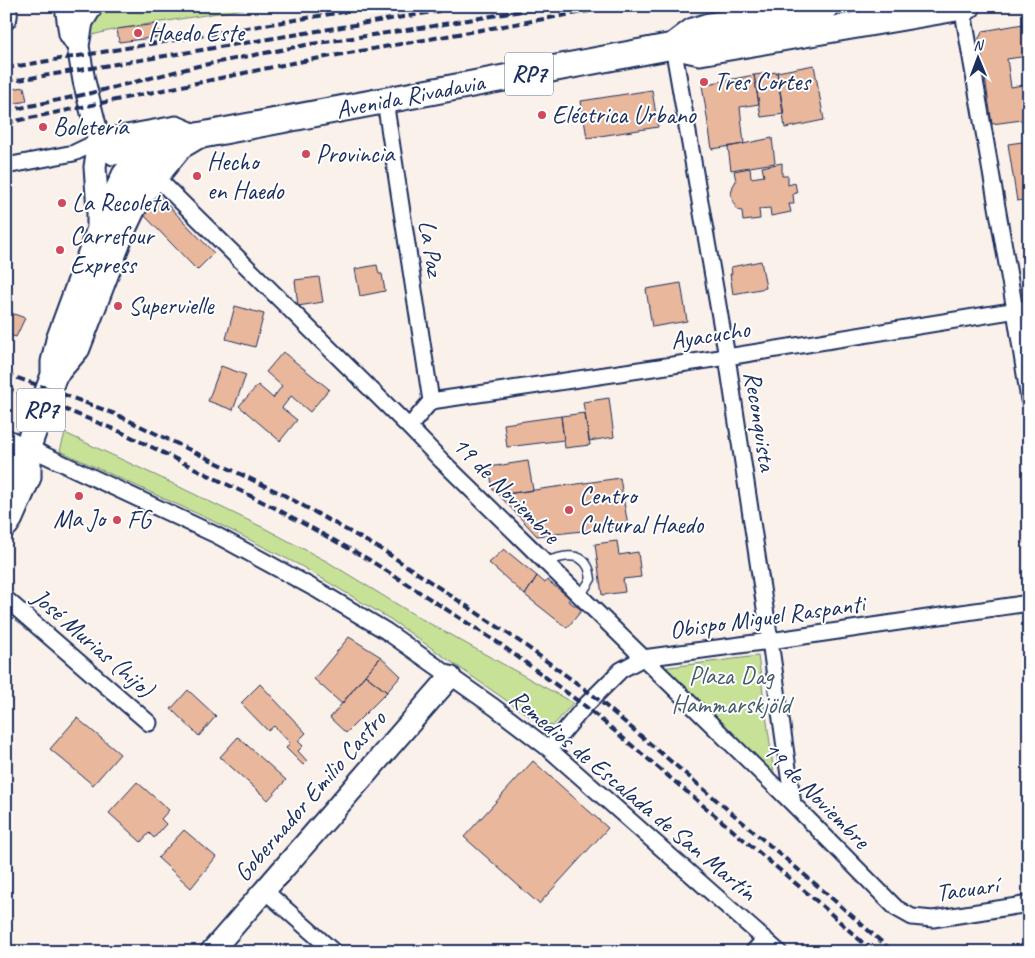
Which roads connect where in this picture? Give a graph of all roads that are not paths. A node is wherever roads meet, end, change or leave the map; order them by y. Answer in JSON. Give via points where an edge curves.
{"nodes":[{"id":1,"x":8,"y":6,"type":"edge"},
{"id":2,"x":66,"y":6,"type":"edge"},
{"id":3,"x":92,"y":6,"type":"edge"},
{"id":4,"x":826,"y":6,"type":"edge"},
{"id":5,"x":964,"y":7,"type":"edge"},
{"id":6,"x":6,"y":22,"type":"edge"},
{"id":7,"x":78,"y":46,"type":"junction"},
{"id":8,"x":673,"y":46,"type":"junction"},
{"id":9,"x":385,"y":101,"type":"junction"},
{"id":10,"x":188,"y":141,"type":"junction"},
{"id":11,"x":99,"y":142,"type":"junction"},
{"id":12,"x":6,"y":166,"type":"edge"},
{"id":13,"x":155,"y":176,"type":"junction"},
{"id":14,"x":98,"y":234,"type":"junction"},
{"id":15,"x":1022,"y":309,"type":"edge"},
{"id":16,"x":727,"y":357,"type":"junction"},
{"id":17,"x":54,"y":375,"type":"junction"},
{"id":18,"x":1029,"y":400,"type":"edge"},
{"id":19,"x":431,"y":401,"type":"junction"},
{"id":20,"x":409,"y":427,"type":"junction"},
{"id":21,"x":17,"y":441,"type":"edge"},
{"id":22,"x":6,"y":475,"type":"edge"},
{"id":23,"x":6,"y":524,"type":"edge"},
{"id":24,"x":546,"y":562,"type":"junction"},
{"id":25,"x":580,"y":596,"type":"junction"},
{"id":26,"x":6,"y":599,"type":"edge"},
{"id":27,"x":1029,"y":603,"type":"edge"},
{"id":28,"x":770,"y":642,"type":"junction"},
{"id":29,"x":643,"y":658,"type":"junction"},
{"id":30,"x":450,"y":677,"type":"junction"},
{"id":31,"x":149,"y":723,"type":"dead end"},
{"id":32,"x":549,"y":749,"type":"junction"},
{"id":33,"x":794,"y":804,"type":"junction"},
{"id":34,"x":264,"y":890,"type":"junction"},
{"id":35,"x":1029,"y":904,"type":"edge"},
{"id":36,"x":912,"y":917,"type":"joint"},
{"id":37,"x":765,"y":938,"type":"junction"},
{"id":38,"x":211,"y":952,"type":"edge"},
{"id":39,"x":334,"y":952,"type":"edge"},
{"id":40,"x":753,"y":952,"type":"edge"},
{"id":41,"x":779,"y":952,"type":"edge"}],
"edges":[{"from":1,"to":6,"type":"street"},
{"from":2,"to":7,"type":"street","via":[[70,34]]},
{"from":3,"to":7,"type":"street","via":[[82,22]]},
{"from":4,"to":8,"type":"main road","name":"Avenida Rivadavia","number":"RP7","via":[[709,26],[693,31]]},
{"from":5,"to":8,"type":"main road","name":"Avenida Rivadavia","number":"RP7","via":[[700,52]]},
{"from":5,"to":15,"type":"street"},
{"from":7,"to":11,"type":"street"},
{"from":8,"to":9,"type":"main road","name":"Avenida Rivadavia","number":"RP7"},
{"from":8,"to":16,"type":"street","name":"Reconquista"},
{"from":9,"to":10,"type":"main road","name":"Avenida Rivadavia","number":"RP7"},
{"from":9,"to":19,"type":"street","name":"La Paz"},
{"from":10,"to":11,"type":"street","via":[[176,127]]},
{"from":10,"to":13,"type":"main road","name":"Avenida Rivadavia","number":"RP7"},
{"from":10,"to":14,"type":"main road","name":"Avenida Rivadavia","number":"RP7","via":[[136,162],[125,175]]},
{"from":11,"to":12,"type":"street","via":[[74,153]]},
{"from":11,"to":14,"type":"street","via":[[95,167]]},
{"from":13,"to":17,"type":"main road","name":"Avenida Rivadavia","number":"RP7","via":[[125,224],[77,348]]},
{"from":13,"to":20,"type":"street","name":"19 de Noviembre"},
{"from":14,"to":17,"type":"main road","name":"Avenida Rivadavia","number":"RP7","via":[[58,340]]},
{"from":15,"to":16,"type":"street","name":"Ayacucho"},
{"from":15,"to":18,"type":"street"},
{"from":16,"to":19,"type":"street","name":"Ayacucho"},
{"from":16,"to":28,"type":"street","name":"Reconquista"},
{"from":17,"to":21,"type":"main road","name":"Avenida Rivadavia","number":"RP7"},
{"from":19,"to":20,"type":"street"},
{"from":20,"to":24,"type":"street","name":"19 de Noviembre"},
{"from":21,"to":22,"type":"main road","name":"Avenida Rivadavia","number":"RP7"},
{"from":21,"to":23,"type":"main road","name":"Avenida Rivadavia","number":"RP7","via":[[28,477]]},
{"from":21,"to":30,"type":"street","name":"Remedios de Escalada de San Martín","via":[[216,535],[319,591],[386,631]]},
{"from":24,"to":25,"type":"street","name":"19 de Noviembre"},
{"from":24,"to":25,"type":"lane","via":[[571,555],[588,566],[591,579]]},
{"from":25,"to":29,"type":"street","name":"19 de Noviembre"},
{"from":26,"to":31,"type":"street","name":"José Murias (hijo)"},
{"from":27,"to":28,"type":"street","name":"Obispo Miguel Raspanti"},
{"from":28,"to":29,"type":"street","name":"Obispo Miguel Raspanti"},
{"from":28,"to":33,"type":"street","name":"Reconquista"},
{"from":29,"to":32,"type":"street","name":"Obispo Miguel Raspanti","via":[[621,670]]},
{"from":29,"to":33,"type":"street","name":"19 de Noviembre"},
{"from":30,"to":32,"type":"street","name":"Remedios de Escalada de San Martín"},
{"from":30,"to":34,"type":"street","name":"Gobernador Emilio Castro"},
{"from":32,"to":37,"type":"street","name":"Remedios de Escalada de San Martín"},
{"from":33,"to":36,"type":"street","name":"19 de Noviembre","via":[[896,908]]},
{"from":34,"to":38,"type":"street","name":"Gobernador Emilio Castro"},
{"from":34,"to":39,"type":"street"},
{"from":35,"to":36,"type":"street","name":"Tacuarí","via":[[932,919]]},
{"from":37,"to":40,"type":"street"},
{"from":37,"to":41,"type":"street","name":"Remedios de Escalada de San Martín"}]}
